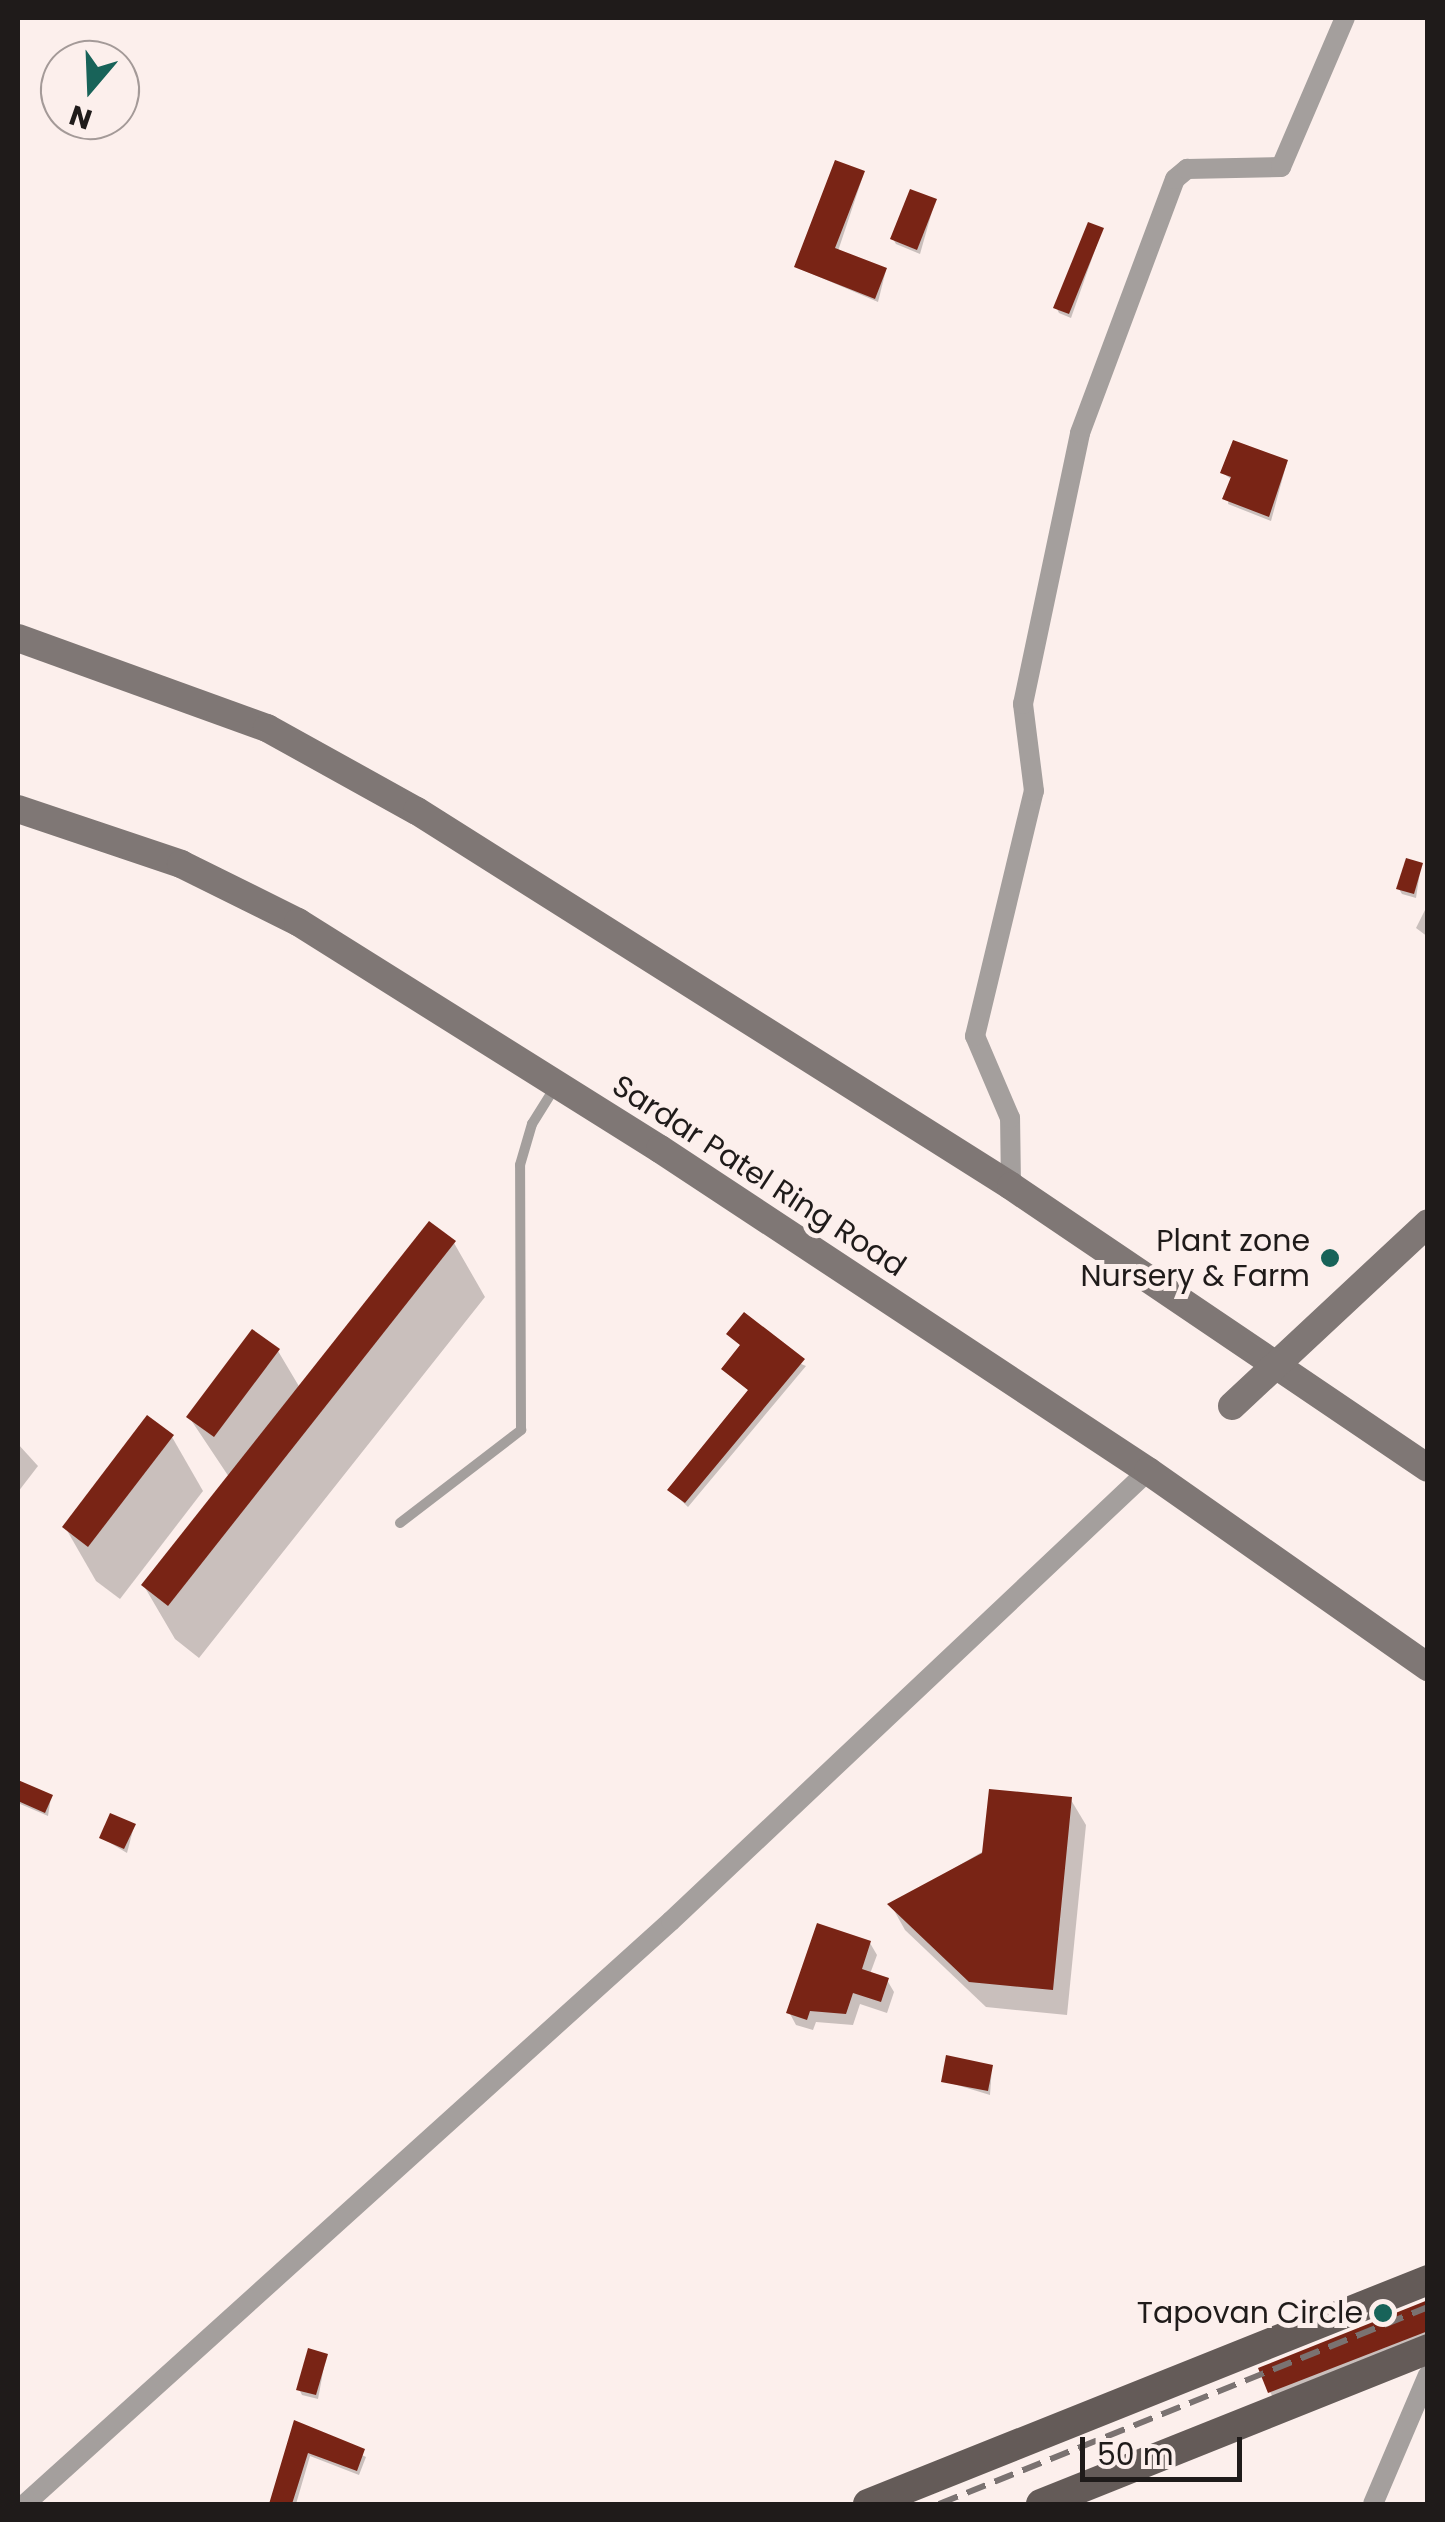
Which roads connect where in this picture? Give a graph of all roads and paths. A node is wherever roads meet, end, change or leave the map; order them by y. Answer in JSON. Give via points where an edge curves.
{"nodes":[{"id":1,"x":1345,"y":18,"type":"edge"},
{"id":2,"x":18,"y":638,"type":"edge"},
{"id":3,"x":18,"y":809,"type":"edge"},
{"id":4,"x":557,"y":1084,"type":"junction"},
{"id":5,"x":1010,"y":1186,"type":"junction"},
{"id":6,"x":1428,"y":1223,"type":"edge"},
{"id":7,"x":1276,"y":1365,"type":"junction"},
{"id":8,"x":1232,"y":1406,"type":"dead end"},
{"id":9,"x":1428,"y":1468,"type":"edge"},
{"id":10,"x":1148,"y":1471,"type":"junction"},
{"id":11,"x":400,"y":1523,"type":"dead end"},
{"id":12,"x":1428,"y":1667,"type":"edge"},
{"id":13,"x":1428,"y":2280,"type":"edge"},
{"id":14,"x":1428,"y":2349,"type":"edge"},
{"id":15,"x":1428,"y":2375,"type":"edge"},
{"id":16,"x":26,"y":2504,"type":"edge"},
{"id":17,"x":868,"y":2504,"type":"edge"},
{"id":18,"x":1041,"y":2504,"type":"edge"},
{"id":19,"x":1373,"y":2504,"type":"edge"}],
"edges":[{"from":1,"to":5,"type":"street","via":[[1281,167],[1187,169],[1175,180],[1080,434],[1023,704],[1034,791],[975,1036],[1010,1118]]},
{"from":2,"to":5,"type":"street","via":[[168,689],[320,756],[675,971]]},
{"from":3,"to":4,"type":"street","name":"Sardar Patel Ring Road","via":[[97,832],[237,889]]},
{"from":4,"to":10,"type":"street","name":"Sardar Patel Ring Road"},
{"from":4,"to":11,"type":"lane","via":[[532,1124],[520,1165],[521,1430]]},
{"from":5,"to":7,"type":"street"},
{"from":6,"to":7,"type":"street"},
{"from":7,"to":8,"type":"street"},
{"from":7,"to":9,"type":"street"},
{"from":10,"to":12,"type":"street","name":"Sardar Patel Ring Road"},
{"from":10,"to":16,"type":"street","via":[[671,1920]]},
{"from":13,"to":17,"type":"main road"},
{"from":14,"to":18,"type":"main road"},
{"from":15,"to":19,"type":"street"}]}
